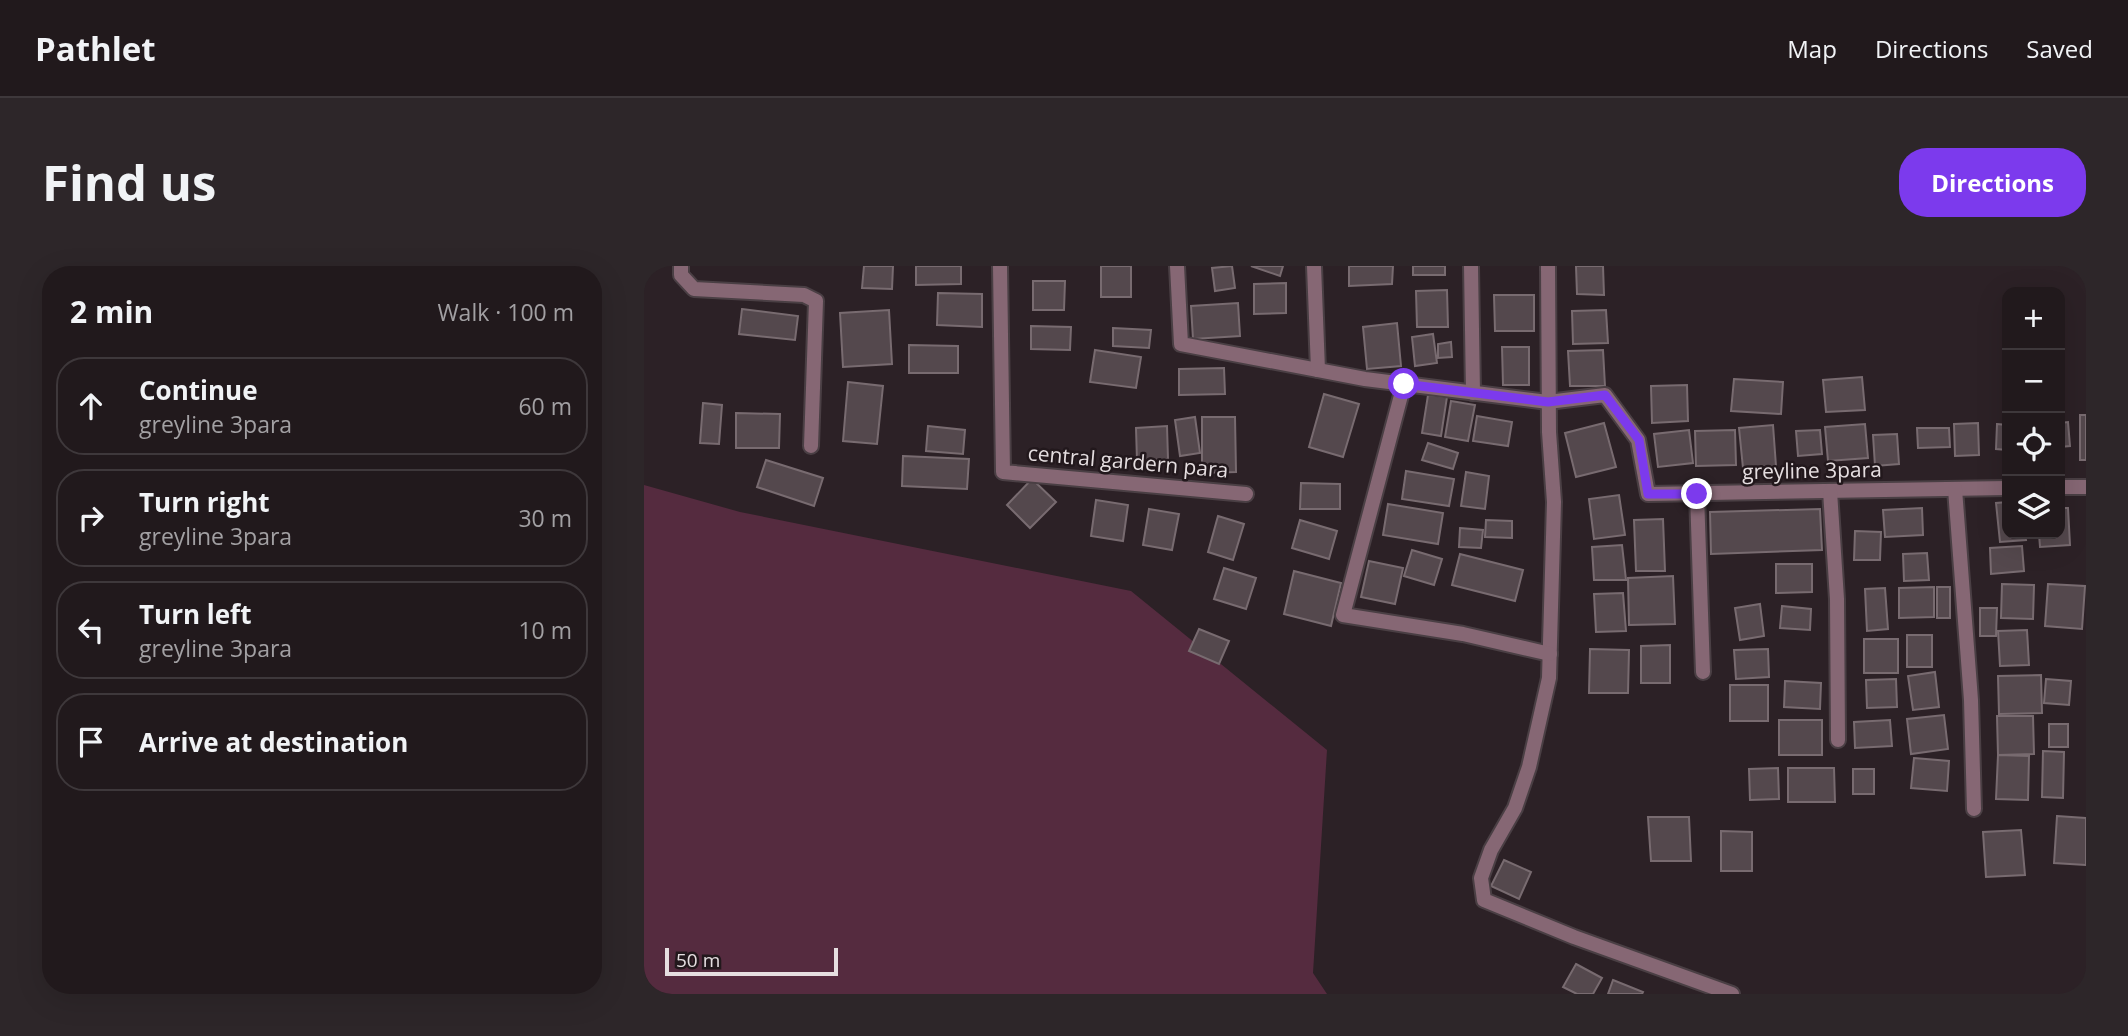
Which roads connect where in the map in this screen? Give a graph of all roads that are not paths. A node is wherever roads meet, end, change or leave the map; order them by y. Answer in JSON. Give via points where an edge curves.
{"nodes":[{"id":1,"x":681,"y":266,"type":"edge"},
{"id":2,"x":1000,"y":266,"type":"edge"},
{"id":3,"x":1177,"y":266,"type":"edge"},
{"id":4,"x":1314,"y":266,"type":"edge"},
{"id":5,"x":1471,"y":266,"type":"edge"},
{"id":6,"x":1548,"y":266,"type":"edge"},
{"id":7,"x":1318,"y":370,"type":"junction"},
{"id":8,"x":1404,"y":384,"type":"junction"},
{"id":9,"x":1473,"y":393,"type":"junction"},
{"id":10,"x":1548,"y":402,"type":"junction"},
{"id":11,"x":811,"y":446,"type":"dead end"},
{"id":12,"x":2065,"y":487,"type":"edge"},
{"id":13,"x":2086,"y":487,"type":"edge"},
{"id":14,"x":2002,"y":488,"type":"edge"},
{"id":15,"x":1955,"y":489,"type":"junction"},
{"id":16,"x":1830,"y":491,"type":"junction"},
{"id":17,"x":1246,"y":494,"type":"dead end"},
{"id":18,"x":1697,"y":494,"type":"junction"},
{"id":19,"x":1550,"y":654,"type":"junction"},
{"id":20,"x":1703,"y":672,"type":"dead end"},
{"id":21,"x":1838,"y":740,"type":"dead end"},
{"id":22,"x":1974,"y":809,"type":"dead end"},
{"id":23,"x":1732,"y":994,"type":"edge"}],
"edges":[{"from":1,"to":11,"type":"street","via":[[681,275],[694,289],[804,295],[816,301]]},
{"from":2,"to":17,"type":"street","name":"central gardern para","via":[[1003,472]]},
{"from":3,"to":7,"type":"street","name":"greyline 3para","via":[[1181,344]]},
{"from":4,"to":7,"type":"street"},
{"from":5,"to":9,"type":"street"},
{"from":6,"to":10,"type":"street"},
{"from":7,"to":8,"type":"street","name":"greyline 3para"},
{"from":8,"to":9,"type":"street","name":"greyline 3para"},
{"from":8,"to":19,"type":"street","via":[[1343,615],[1463,634]]},
{"from":9,"to":10,"type":"street","name":"greyline 3para"},
{"from":10,"to":18,"type":"street","name":"greyline 3para","via":[[1605,395],[1639,440],[1648,494]]},
{"from":10,"to":19,"type":"street","via":[[1554,502]]},
{"from":12,"to":13,"type":"street"},
{"from":14,"to":15,"type":"street","name":"greyline 3para"},
{"from":15,"to":16,"type":"street","name":"greyline 3para"},
{"from":15,"to":22,"type":"street"},
{"from":16,"to":18,"type":"street","name":"greyline 3para"},
{"from":16,"to":21,"type":"street","via":[[1837,599]]},
{"from":18,"to":20,"type":"street"},
{"from":19,"to":23,"type":"street","via":[[1529,767],[1481,878],[1484,900]]}]}
